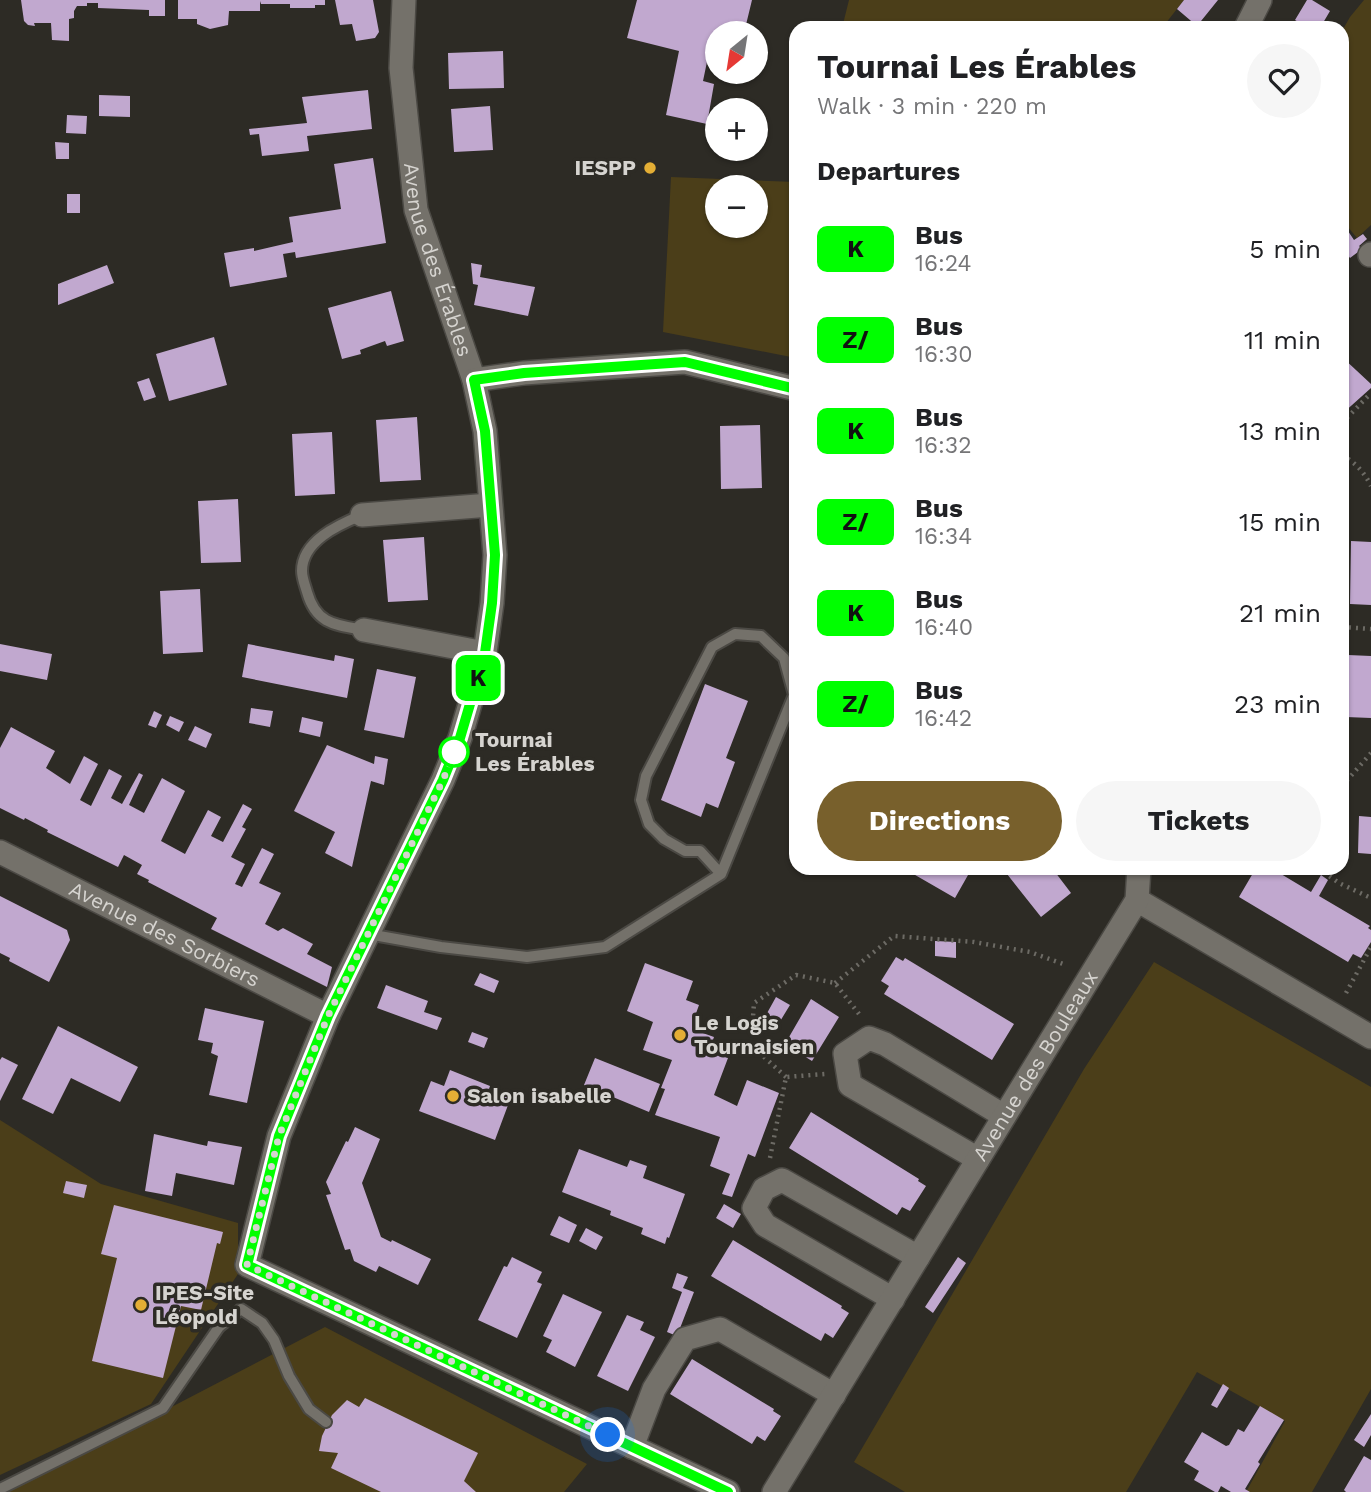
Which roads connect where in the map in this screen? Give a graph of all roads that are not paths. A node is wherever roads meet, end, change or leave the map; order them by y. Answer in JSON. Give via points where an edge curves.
{"nodes":[{"id":1,"x":404,"y":0,"type":"edge"},
{"id":2,"x":1260,"y":0,"type":"edge"},
{"id":3,"x":1250,"y":21,"type":"edge"},
{"id":4,"x":474,"y":380,"type":"junction"},
{"id":5,"x":789,"y":387,"type":"edge"},
{"id":6,"x":490,"y":505,"type":"junction"},
{"id":7,"x":362,"y":515,"type":"joint"},
{"id":8,"x":364,"y":630,"type":"joint"},
{"id":9,"x":485,"y":653,"type":"junction"},
{"id":10,"x":789,"y":676,"type":"edge"},
{"id":11,"x":789,"y":707,"type":"edge"},
{"id":12,"x":0,"y":852,"type":"edge"},
{"id":13,"x":721,"y":874,"type":"junction"},
{"id":14,"x":1139,"y":875,"type":"edge"},
{"id":15,"x":1137,"y":900,"type":"junction"},
{"id":16,"x":368,"y":934,"type":"junction"},
{"id":17,"x":328,"y":1016,"type":"junction"},
{"id":18,"x":1371,"y":1037,"type":"edge"},
{"id":19,"x":1004,"y":1116,"type":"junction"},
{"id":20,"x":978,"y":1159,"type":"junction"},
{"id":21,"x":918,"y":1257,"type":"junction"},
{"id":22,"x":892,"y":1299,"type":"junction"},
{"id":23,"x":834,"y":1395,"type":"junction"},
{"id":24,"x":326,"y":1422,"type":"dead end"},
{"id":25,"x":632,"y":1447,"type":"junction"},
{"id":26,"x":0,"y":1489,"type":"edge"},
{"id":27,"x":728,"y":1492,"type":"edge"},
{"id":28,"x":774,"y":1492,"type":"edge"}],
"edges":[{"from":1,"to":4,"type":"street","name":"Avenue des Érables","via":[[401,68],[416,210]]},
{"from":2,"to":3,"type":"street"},
{"from":4,"to":5,"type":"street","via":[[685,362]]},
{"from":4,"to":6,"type":"street","name":"Avenue des Érables","via":[[485,431]]},
{"from":6,"to":7,"type":"street"},
{"from":6,"to":9,"type":"street","name":"Avenue des Érables","via":[[495,555]]},
{"from":7,"to":8,"type":"lane","via":[[317,541],[304,556],[302,573],[310,605],[321,618],[336,626]]},
{"from":8,"to":9,"type":"street"},
{"from":9,"to":16,"type":"street","name":"Avenue des Érables","via":[[443,780]]},
{"from":10,"to":13,"type":"lane","via":[[784,658],[761,636],[736,634],[712,647],[646,776],[641,800],[649,824],[685,851],[700,851]]},
{"from":11,"to":13,"type":"lane"},
{"from":12,"to":17,"type":"street","name":"Avenue des Sorbiers"},
{"from":13,"to":16,"type":"lane","via":[[605,947],[527,957]]},
{"from":14,"to":15,"type":"street","name":"Avenue des Bouleaux"},
{"from":15,"to":18,"type":"street"},
{"from":15,"to":19,"type":"street","name":"Avenue des Bouleaux"},
{"from":16,"to":17,"type":"street","name":"Avenue des Érables"},
{"from":17,"to":25,"type":"street","name":"Avenue des Érables","via":[[279,1136],[247,1265]]},
{"from":19,"to":20,"type":"street","name":"Avenue des Bouleaux"},
{"from":19,"to":20,"type":"street","via":[[885,1044],[869,1038],[845,1054],[850,1085]]},
{"from":20,"to":21,"type":"street","name":"Avenue des Bouleaux"},
{"from":21,"to":22,"type":"street","name":"Avenue des Bouleaux"},
{"from":21,"to":22,"type":"street","via":[[782,1180],[764,1189],[754,1208],[765,1225]]},
{"from":22,"to":23,"type":"street","name":"Avenue des Bouleaux"},
{"from":23,"to":25,"type":"street","via":[[720,1329],[685,1339],[654,1389]]},
{"from":23,"to":28,"type":"street","name":"Avenue des Bouleaux"},
{"from":24,"to":26,"type":"lane","via":[[309,1409],[262,1323],[242,1309],[219,1327],[163,1408]]},
{"from":25,"to":27,"type":"street"}]}
